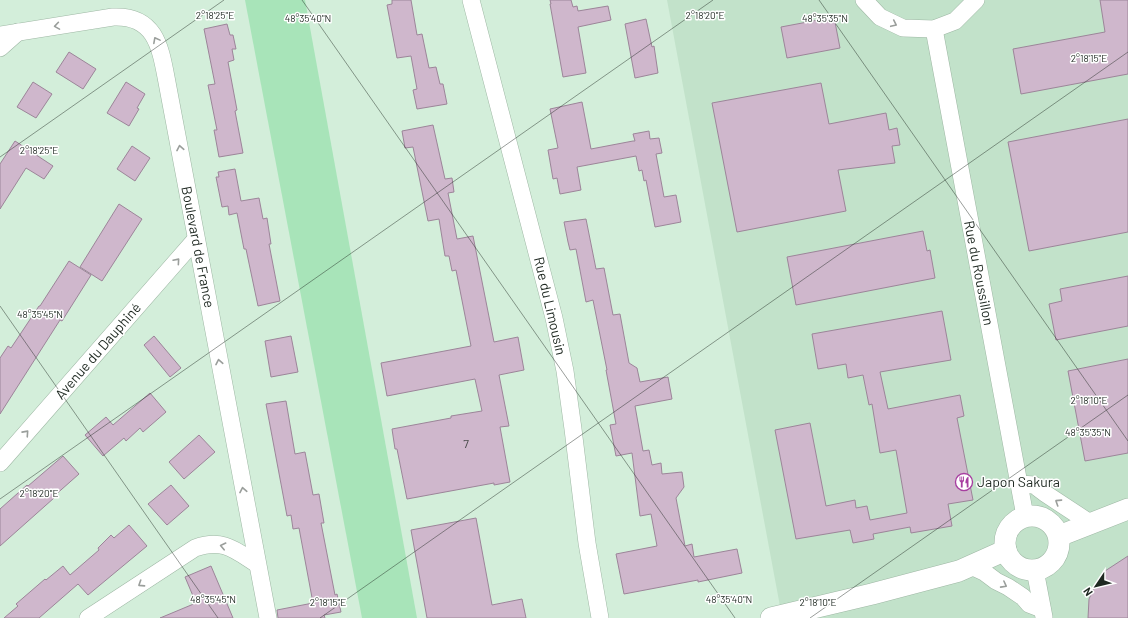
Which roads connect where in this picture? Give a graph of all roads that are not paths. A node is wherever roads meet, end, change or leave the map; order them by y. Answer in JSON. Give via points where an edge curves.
{"nodes":[{"id":1,"x":471,"y":0,"type":"edge"},
{"id":2,"x":864,"y":0,"type":"edge"},
{"id":3,"x":976,"y":0,"type":"edge"},
{"id":4,"x":934,"y":29,"type":"junction"},
{"id":5,"x":18,"y":32,"type":"junction"},
{"id":6,"x":0,"y":35,"type":"edge"},
{"id":7,"x":0,"y":48,"type":"edge"},
{"id":8,"x":196,"y":239,"type":"junction"},
{"id":9,"x":0,"y":462,"type":"edge"},
{"id":10,"x":1020,"y":484,"type":"junction"},
{"id":11,"x":1128,"y":509,"type":"edge"},
{"id":12,"x":1025,"y":516,"type":"junction"},
{"id":13,"x":1090,"y":523,"type":"junction"},
{"id":14,"x":1058,"y":536,"type":"junction"},
{"id":15,"x":1006,"y":550,"type":"junction"},
{"id":16,"x":257,"y":564,"type":"junction"},
{"id":17,"x":971,"y":566,"type":"junction"},
{"id":18,"x":1035,"y":570,"type":"junction"},
{"id":19,"x":1043,"y":613,"type":"edge"},
{"id":20,"x":88,"y":618,"type":"edge"},
{"id":21,"x":268,"y":618,"type":"edge"},
{"id":22,"x":600,"y":618,"type":"edge"},
{"id":23,"x":771,"y":618,"type":"edge"}],
"edges":[{"from":1,"to":22,"type":"street","name":"Rue du Limousin","via":[[554,318],[565,371],[587,543]]},
{"from":2,"to":4,"type":"street","one_way":true,"via":[[880,18],[903,28]]},
{"from":3,"to":4,"type":"street","via":[[954,21]]},
{"from":4,"to":10,"type":"street","name":"Rue du Roussillon","via":[[1016,474]]},
{"from":5,"to":6,"type":"street","name":"Boulevard de France"},
{"from":5,"to":7,"type":"street"},
{"from":8,"to":5,"type":"street","name":"Boulevard de France","one_way":true,"via":[[163,58],[151,32],[142,23],[123,17]]},
{"from":9,"to":8,"type":"street","name":"Avenue du Dauphiné","one_way":true},
{"from":16,"to":8,"type":"street","name":"Boulevard de France","one_way":true},
{"from":10,"to":12,"type":"street","name":"Rue du Roussillon"},
{"from":13,"to":10,"type":"street","one_way":true,"via":[[1034,485]]},
{"from":11,"to":13,"type":"street"},
{"from":12,"to":14,"type":"street","via":[[1046,519],[1054,526]]},
{"from":12,"to":15,"type":"street","via":[[1015,521],[1008,529],[1005,539]]},
{"from":13,"to":14,"type":"street"},
{"from":14,"to":18,"type":"street","via":[[1059,547],[1055,558],[1046,566]]},
{"from":15,"to":17,"type":"street"},
{"from":15,"to":18,"type":"street","via":[[1016,566],[1025,570]]},
{"from":16,"to":20,"type":"street","one_way":true,"via":[[232,548],[206,544],[195,548]]},
{"from":16,"to":21,"type":"street","name":"Boulevard de France"},
{"from":17,"to":19,"type":"street","one_way":true,"via":[[1008,587]]},
{"from":17,"to":23,"type":"street"},
{"from":18,"to":19,"type":"street"}]}
